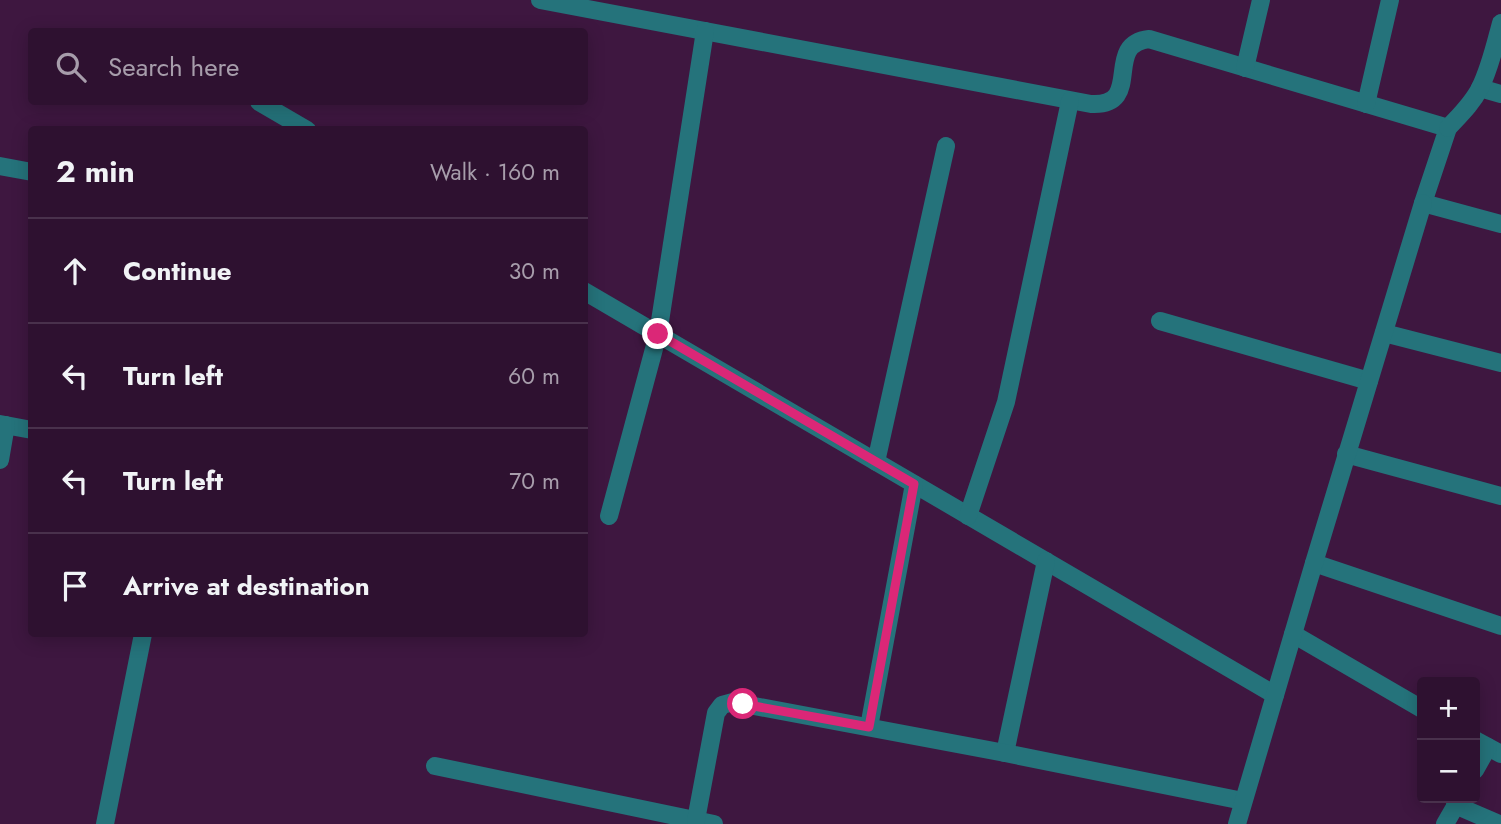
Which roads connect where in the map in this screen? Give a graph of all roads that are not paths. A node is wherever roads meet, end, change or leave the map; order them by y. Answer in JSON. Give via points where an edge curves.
{"nodes":[{"id":1,"x":540,"y":0,"type":"edge"},
{"id":2,"x":1261,"y":0,"type":"edge"},
{"id":3,"x":1390,"y":0,"type":"edge"},
{"id":4,"x":1501,"y":23,"type":"edge"},
{"id":5,"x":705,"y":31,"type":"junction"},
{"id":6,"x":1245,"y":68,"type":"junction"},
{"id":7,"x":1480,"y":88,"type":"junction"},
{"id":8,"x":1501,"y":94,"type":"edge"},
{"id":9,"x":1070,"y":101,"type":"junction"},
{"id":10,"x":1366,"y":104,"type":"junction"},
{"id":11,"x":264,"y":105,"type":"edge"},
{"id":12,"x":300,"y":126,"type":"edge"},
{"id":13,"x":1448,"y":128,"type":"junction"},
{"id":14,"x":946,"y":146,"type":"dead end"},
{"id":15,"x":0,"y":166,"type":"edge"},
{"id":16,"x":28,"y":171,"type":"edge"},
{"id":17,"x":1423,"y":203,"type":"junction"},
{"id":18,"x":1501,"y":224,"type":"edge"},
{"id":19,"x":588,"y":293,"type":"edge"},
{"id":20,"x":1160,"y":321,"type":"dead end"},
{"id":21,"x":1384,"y":333,"type":"junction"},
{"id":22,"x":658,"y":334,"type":"junction"},
{"id":23,"x":1501,"y":363,"type":"edge"},
{"id":24,"x":1369,"y":381,"type":"junction"},
{"id":25,"x":3,"y":424,"type":"edge"},
{"id":26,"x":28,"y":429,"type":"edge"},
{"id":27,"x":1346,"y":454,"type":"junction"},
{"id":28,"x":0,"y":460,"type":"edge"},
{"id":29,"x":876,"y":462,"type":"junction"},
{"id":30,"x":914,"y":484,"type":"junction"},
{"id":31,"x":1501,"y":496,"type":"edge"},
{"id":32,"x":609,"y":516,"type":"dead end"},
{"id":33,"x":968,"y":516,"type":"junction"},
{"id":34,"x":1045,"y":561,"type":"junction"},
{"id":35,"x":1314,"y":563,"type":"junction"},
{"id":36,"x":1501,"y":625,"type":"edge"},
{"id":37,"x":1293,"y":634,"type":"junction"},
{"id":38,"x":143,"y":637,"type":"edge"},
{"id":39,"x":1275,"y":695,"type":"junction"},
{"id":40,"x":1417,"y":706,"type":"edge"},
{"id":41,"x":869,"y":727,"type":"junction"},
{"id":42,"x":1005,"y":753,"type":"junction"},
{"id":43,"x":435,"y":766,"type":"dead end"},
{"id":44,"x":1243,"y":801,"type":"junction"},
{"id":45,"x":1456,"y":803,"type":"edge"},
{"id":46,"x":1459,"y":803,"type":"edge"},
{"id":47,"x":696,"y":820,"type":"junction"},
{"id":48,"x":105,"y":824,"type":"edge"},
{"id":49,"x":714,"y":824,"type":"edge"},
{"id":50,"x":1237,"y":824,"type":"edge"},
{"id":51,"x":1445,"y":824,"type":"edge"},
{"id":52,"x":1500,"y":824,"type":"edge"}],
"edges":[{"from":1,"to":5,"type":"street"},
{"from":2,"to":6,"type":"street"},
{"from":3,"to":10,"type":"street"},
{"from":4,"to":7,"type":"street"},
{"from":5,"to":9,"type":"street"},
{"from":5,"to":22,"type":"street"},
{"from":6,"to":9,"type":"street","via":[[1141,40],[1126,55],[1115,100],[1105,105]]},
{"from":6,"to":10,"type":"street"},
{"from":7,"to":8,"type":"street"},
{"from":7,"to":13,"type":"street"},
{"from":9,"to":33,"type":"street","via":[[1006,402]]},
{"from":10,"to":13,"type":"street"},
{"from":11,"to":12,"type":"street"},
{"from":13,"to":17,"type":"street"},
{"from":14,"to":29,"type":"street"},
{"from":15,"to":16,"type":"street"},
{"from":17,"to":18,"type":"street"},
{"from":17,"to":21,"type":"street"},
{"from":19,"to":22,"type":"street"},
{"from":20,"to":24,"type":"street"},
{"from":21,"to":23,"type":"street"},
{"from":21,"to":24,"type":"street"},
{"from":22,"to":29,"type":"street"},
{"from":22,"to":32,"type":"street"},
{"from":24,"to":27,"type":"street"},
{"from":25,"to":26,"type":"street"},
{"from":25,"to":28,"type":"street"},
{"from":27,"to":31,"type":"street"},
{"from":27,"to":35,"type":"street"},
{"from":29,"to":30,"type":"street"},
{"from":30,"to":33,"type":"street"},
{"from":30,"to":41,"type":"street"},
{"from":33,"to":34,"type":"street"},
{"from":34,"to":39,"type":"street"},
{"from":34,"to":42,"type":"street"},
{"from":35,"to":36,"type":"street"},
{"from":35,"to":37,"type":"street"},
{"from":37,"to":39,"type":"street"},
{"from":37,"to":40,"type":"street"},
{"from":38,"to":48,"type":"street"},
{"from":39,"to":44,"type":"street"},
{"from":41,"to":42,"type":"street"},
{"from":41,"to":47,"type":"street","via":[[733,702],[722,705],[716,713]]},
{"from":42,"to":44,"type":"street"},
{"from":43,"to":47,"type":"street"},
{"from":44,"to":50,"type":"street"},
{"from":45,"to":51,"type":"street"},
{"from":46,"to":52,"type":"street"},
{"from":47,"to":49,"type":"street"}]}
